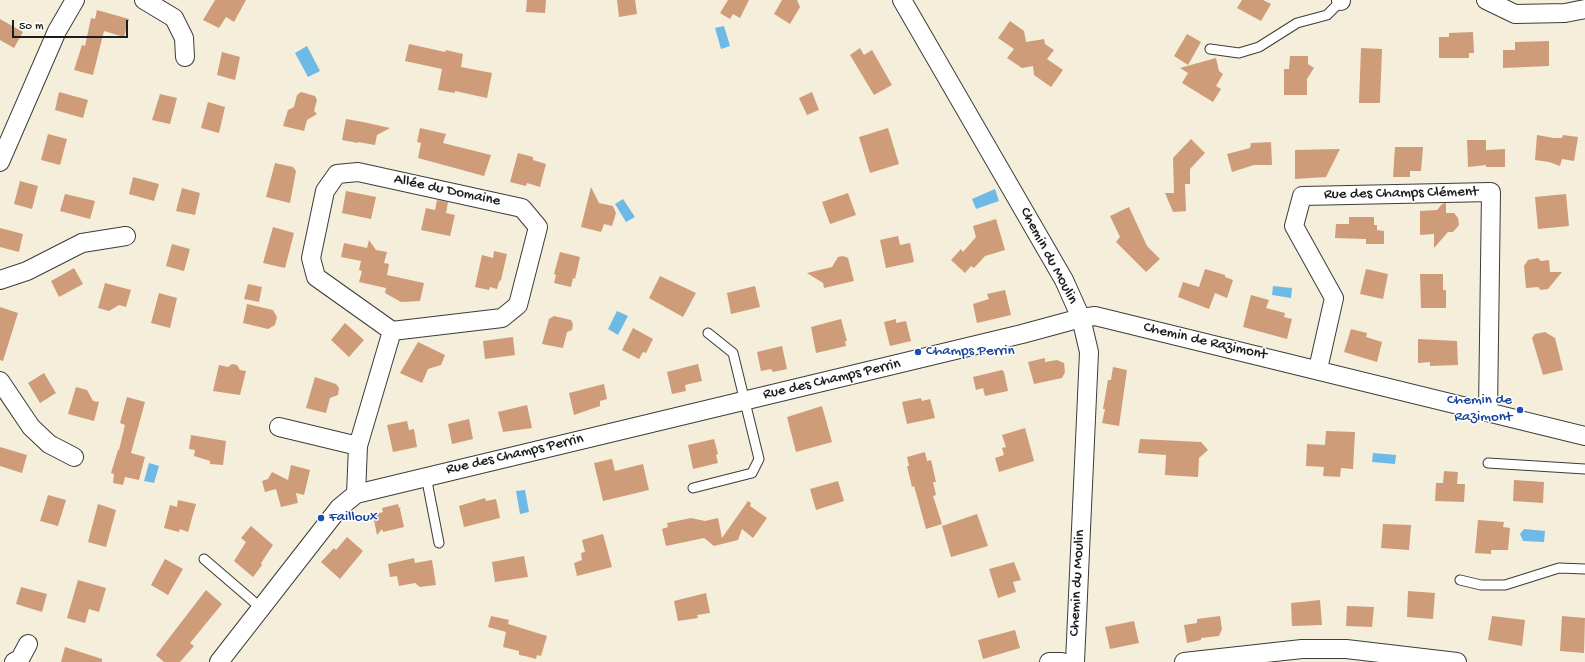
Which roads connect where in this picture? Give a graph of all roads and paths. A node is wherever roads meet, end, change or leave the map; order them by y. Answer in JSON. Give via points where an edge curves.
{"nodes":[{"id":1,"x":75,"y":0,"type":"edge"},
{"id":2,"x":144,"y":0,"type":"edge"},
{"id":3,"x":902,"y":0,"type":"edge"},
{"id":4,"x":1341,"y":0,"type":"edge"},
{"id":5,"x":1486,"y":0,"type":"edge"},
{"id":6,"x":1585,"y":8,"type":"edge"},
{"id":7,"x":1210,"y":49,"type":"dead end"},
{"id":8,"x":185,"y":57,"type":"dead end"},
{"id":9,"x":0,"y":162,"type":"edge"},
{"id":10,"x":126,"y":236,"type":"dead end"},
{"id":11,"x":0,"y":280,"type":"edge"},
{"id":12,"x":1081,"y":318,"type":"junction"},
{"id":13,"x":392,"y":331,"type":"junction"},
{"id":14,"x":708,"y":332,"type":"dead end"},
{"id":15,"x":1318,"y":369,"type":"junction"},
{"id":16,"x":0,"y":381,"type":"edge"},
{"id":17,"x":745,"y":400,"type":"junction"},
{"id":18,"x":1488,"y":412,"type":"junction"},
{"id":19,"x":279,"y":427,"type":"dead end"},
{"id":20,"x":1585,"y":436,"type":"edge"},
{"id":21,"x":358,"y":446,"type":"junction"},
{"id":22,"x":74,"y":457,"type":"dead end"},
{"id":23,"x":1488,"y":463,"type":"dead end"},
{"id":24,"x":1585,"y":468,"type":"edge"},
{"id":25,"x":426,"y":476,"type":"junction"},
{"id":26,"x":693,"y":488,"type":"dead end"},
{"id":27,"x":356,"y":494,"type":"junction"},
{"id":28,"x":439,"y":543,"type":"dead end"},
{"id":29,"x":204,"y":559,"type":"dead end"},
{"id":30,"x":1585,"y":569,"type":"edge"},
{"id":31,"x":1460,"y":580,"type":"dead end"},
{"id":32,"x":261,"y":608,"type":"junction"},
{"id":33,"x":28,"y":644,"type":"dead end"},
{"id":34,"x":14,"y":662,"type":"edge"},
{"id":35,"x":219,"y":662,"type":"edge"},
{"id":36,"x":1049,"y":662,"type":"edge"},
{"id":37,"x":1062,"y":662,"type":"edge"},
{"id":38,"x":1075,"y":662,"type":"edge"},
{"id":39,"x":1184,"y":662,"type":"edge"},
{"id":40,"x":1457,"y":662,"type":"edge"}],
"edges":[{"from":1,"to":9,"type":"street","via":[[57,31]]},
{"from":2,"to":8,"type":"street","via":[[174,18],[184,38]]},
{"from":3,"to":12,"type":"street","name":"Chemin du Moulin","via":[[1064,280]]},
{"from":4,"to":7,"type":"lane","via":[[1327,15],[1297,23],[1259,47],[1239,53]]},
{"from":5,"to":6,"type":"street","via":[[1515,14],[1565,13]]},
{"from":10,"to":11,"type":"street","via":[[82,243],[28,271]]},
{"from":12,"to":15,"type":"street","name":"Chemin de Razimont","via":[[1095,316]]},
{"from":12,"to":17,"type":"street","name":"Rue des Champs Perrin"},
{"from":12,"to":38,"type":"street","name":"Chemin du Moulin","via":[[1088,352]]},
{"from":13,"to":13,"type":"street","name":"Allée du Domaine","via":[[316,277],[311,258],[325,191],[337,174],[358,172],[522,208],[538,227],[518,305],[502,318]]},
{"from":13,"to":21,"type":"street"},
{"from":14,"to":17,"type":"lane","name":"Rue des Champs Perrin","via":[[733,354]]},
{"from":15,"to":18,"type":"street","name":"Chemin de Razimont"},
{"from":15,"to":18,"type":"street","name":"Rue des Champs Clément","via":[[1334,298],[1294,226],[1302,196],[1491,192]]},
{"from":16,"to":22,"type":"street","via":[[31,427],[49,444]]},
{"from":17,"to":25,"type":"street","name":"Rue des Champs Perrin"},
{"from":17,"to":26,"type":"lane","name":"Rue des Champs Perrin","via":[[759,459],[752,473]]},
{"from":18,"to":20,"type":"street","name":"Chemin de Razimont"},
{"from":19,"to":21,"type":"street"},
{"from":21,"to":27,"type":"street"},
{"from":23,"to":24,"type":"lane"},
{"from":25,"to":27,"type":"street","name":"Rue des Champs Perrin"},
{"from":25,"to":28,"type":"lane","name":"Rue des Champs Perrin"},
{"from":27,"to":32,"type":"street","name":"Rue des Champs Perrin","via":[[339,508]]},
{"from":29,"to":32,"type":"lane"},
{"from":30,"to":31,"type":"lane","via":[[1559,568],[1505,586],[1482,585]]},
{"from":32,"to":35,"type":"street","name":"Rue des Champs Perrin"},
{"from":33,"to":34,"type":"street","via":[[20,659]]},
{"from":36,"to":37,"type":"street"},
{"from":39,"to":40,"type":"street","via":[[1302,649],[1346,649]]}]}
